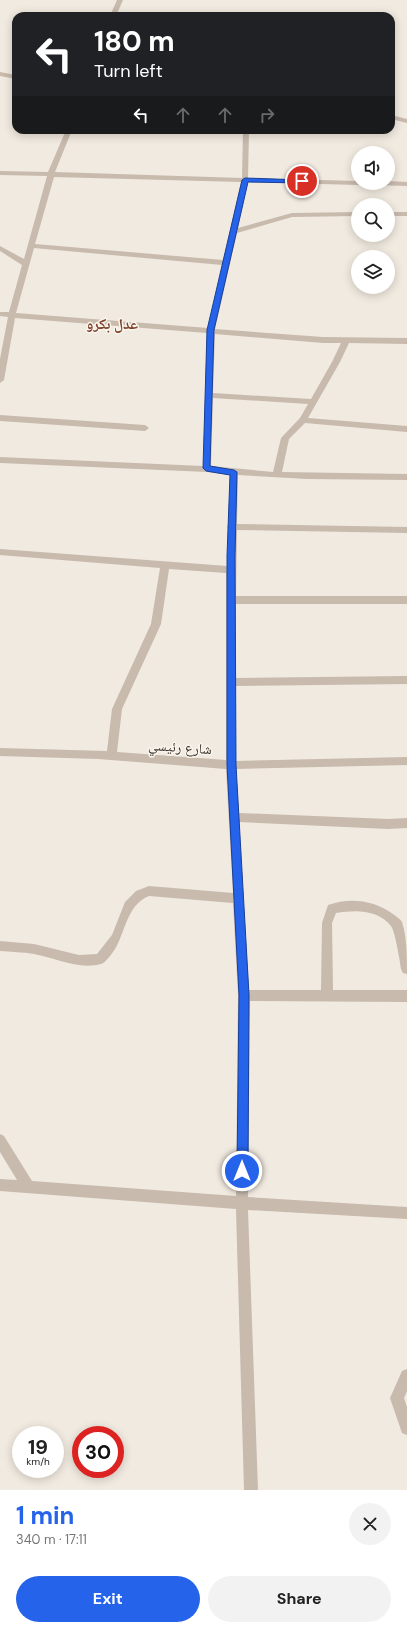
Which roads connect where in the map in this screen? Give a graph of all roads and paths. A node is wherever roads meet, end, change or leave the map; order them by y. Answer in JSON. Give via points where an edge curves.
{"nodes":[{"id":1,"x":120,"y":0,"type":"edge"},
{"id":2,"x":116,"y":12,"type":"edge"},
{"id":3,"x":0,"y":74,"type":"edge"},
{"id":4,"x":12,"y":76,"type":"edge"},
{"id":5,"x":395,"y":118,"type":"edge"},
{"id":6,"x":407,"y":121,"type":"edge"},
{"id":7,"x":67,"y":134,"type":"edge"},
{"id":8,"x":246,"y":134,"type":"edge"},
{"id":9,"x":0,"y":173,"type":"edge"},
{"id":10,"x":51,"y":174,"type":"junction"},
{"id":11,"x":245,"y":180,"type":"junction"},
{"id":12,"x":351,"y":183,"type":"edge"},
{"id":13,"x":395,"y":184,"type":"edge"},
{"id":14,"x":407,"y":184,"type":"edge"},
{"id":15,"x":351,"y":214,"type":"edge"},
{"id":16,"x":395,"y":214,"type":"edge"},
{"id":17,"x":407,"y":214,"type":"edge"},
{"id":18,"x":233,"y":232,"type":"junction"},
{"id":19,"x":31,"y":246,"type":"junction"},
{"id":20,"x":0,"y":248,"type":"edge"},
{"id":21,"x":226,"y":263,"type":"junction"},
{"id":22,"x":26,"y":264,"type":"junction"},
{"id":23,"x":0,"y":314,"type":"edge"},
{"id":24,"x":12,"y":315,"type":"junction"},
{"id":25,"x":211,"y":330,"type":"junction"},
{"id":26,"x":346,"y":340,"type":"junction"},
{"id":27,"x":407,"y":341,"type":"edge"},
{"id":28,"x":0,"y":376,"type":"edge"},
{"id":29,"x":209,"y":395,"type":"junction"},
{"id":30,"x":313,"y":402,"type":"junction"},
{"id":31,"x":0,"y":418,"type":"edge"},
{"id":32,"x":303,"y":420,"type":"junction"},
{"id":33,"x":145,"y":428,"type":"dead end"},
{"id":34,"x":407,"y":429,"type":"edge"},
{"id":35,"x":0,"y":460,"type":"edge"},
{"id":36,"x":206,"y":468,"type":"junction"},
{"id":37,"x":234,"y":472,"type":"junction"},
{"id":38,"x":277,"y":475,"type":"junction"},
{"id":39,"x":407,"y":477,"type":"edge"},
{"id":40,"x":231,"y":527,"type":"junction"},
{"id":41,"x":407,"y":530,"type":"edge"},
{"id":42,"x":0,"y":552,"type":"edge"},
{"id":43,"x":166,"y":565,"type":"junction"},
{"id":44,"x":231,"y":570,"type":"junction"},
{"id":45,"x":231,"y":600,"type":"junction"},
{"id":46,"x":407,"y":600,"type":"edge"},
{"id":47,"x":407,"y":680,"type":"edge"},
{"id":48,"x":231,"y":682,"type":"junction"},
{"id":49,"x":0,"y":752,"type":"edge"},
{"id":50,"x":111,"y":756,"type":"junction"},
{"id":51,"x":407,"y":761,"type":"edge"},
{"id":52,"x":231,"y":765,"type":"junction"},
{"id":53,"x":234,"y":816,"type":"junction"},
{"id":54,"x":407,"y":823,"type":"edge"},
{"id":55,"x":239,"y":898,"type":"junction"},
{"id":56,"x":0,"y":946,"type":"edge"},
{"id":57,"x":407,"y":969,"type":"edge"},
{"id":58,"x":244,"y":995,"type":"junction"},
{"id":59,"x":327,"y":996,"type":"junction"},
{"id":60,"x":407,"y":996,"type":"edge"},
{"id":61,"x":0,"y":1140,"type":"edge"},
{"id":62,"x":0,"y":1185,"type":"edge"},
{"id":63,"x":28,"y":1187,"type":"junction"},
{"id":64,"x":242,"y":1203,"type":"junction"},
{"id":65,"x":407,"y":1213,"type":"edge"},
{"id":66,"x":407,"y":1376,"type":"edge"},
{"id":67,"x":407,"y":1428,"type":"edge"},
{"id":68,"x":251,"y":1490,"type":"edge"}],
"edges":[{"from":1,"to":2,"type":"street"},
{"from":3,"to":4,"type":"street"},
{"from":5,"to":6,"type":"street"},
{"from":7,"to":10,"type":"street"},
{"from":8,"to":11,"type":"street"},
{"from":9,"to":10,"type":"street"},
{"from":10,"to":11,"type":"street"},
{"from":10,"to":19,"type":"street"},
{"from":11,"to":12,"type":"street"},
{"from":11,"to":18,"type":"street"},
{"from":13,"to":14,"type":"street"},
{"from":15,"to":18,"type":"street","via":[[292,215]]},
{"from":16,"to":17,"type":"street"},
{"from":18,"to":21,"type":"street"},
{"from":19,"to":21,"type":"street"},
{"from":19,"to":22,"type":"street"},
{"from":20,"to":22,"type":"street"},
{"from":21,"to":25,"type":"street"},
{"from":22,"to":24,"type":"street"},
{"from":23,"to":24,"type":"street"},
{"from":24,"to":25,"type":"street"},
{"from":24,"to":28,"type":"street"},
{"from":25,"to":26,"type":"street"},
{"from":25,"to":29,"type":"street"},
{"from":26,"to":27,"type":"street"},
{"from":26,"to":30,"type":"street"},
{"from":29,"to":30,"type":"street"},
{"from":29,"to":36,"type":"street"},
{"from":30,"to":32,"type":"street"},
{"from":31,"to":33,"type":"street"},
{"from":32,"to":34,"type":"street"},
{"from":32,"to":38,"type":"street","via":[[285,438]]},
{"from":35,"to":36,"type":"street"},
{"from":36,"to":37,"type":"street"},
{"from":37,"to":38,"type":"street"},
{"from":37,"to":40,"type":"street"},
{"from":38,"to":39,"type":"street"},
{"from":40,"to":41,"type":"street"},
{"from":40,"to":44,"type":"street"},
{"from":42,"to":43,"type":"street"},
{"from":43,"to":44,"type":"street"},
{"from":43,"to":50,"type":"street","via":[[156,624],[117,710]]},
{"from":44,"to":45,"type":"street"},
{"from":45,"to":46,"type":"street"},
{"from":45,"to":48,"type":"street"},
{"from":47,"to":48,"type":"street"},
{"from":48,"to":52,"type":"street"},
{"from":49,"to":50,"type":"street","name":"شارع رئيسي"},
{"from":50,"to":52,"type":"street","name":"شارع رئيسي"},
{"from":51,"to":52,"type":"street","name":"شارع رئيسي"},
{"from":52,"to":53,"type":"street"},
{"from":53,"to":54,"type":"street"},
{"from":53,"to":55,"type":"street"},
{"from":55,"to":56,"type":"street","via":[[149,891],[140,894],[127,907],[113,945],[100,959],[79,960],[34,949]]},
{"from":55,"to":58,"type":"street"},
{"from":57,"to":59,"type":"street","via":[[397,924],[379,910],[354,905],[332,909],[327,923]]},
{"from":58,"to":59,"type":"street"},
{"from":58,"to":64,"type":"street"},
{"from":59,"to":60,"type":"street"},
{"from":61,"to":63,"type":"street"},
{"from":62,"to":63,"type":"street"},
{"from":63,"to":64,"type":"street"},
{"from":64,"to":65,"type":"street"},
{"from":64,"to":68,"type":"street"},
{"from":66,"to":67,"type":"street","via":[[397,1398]]}]}
